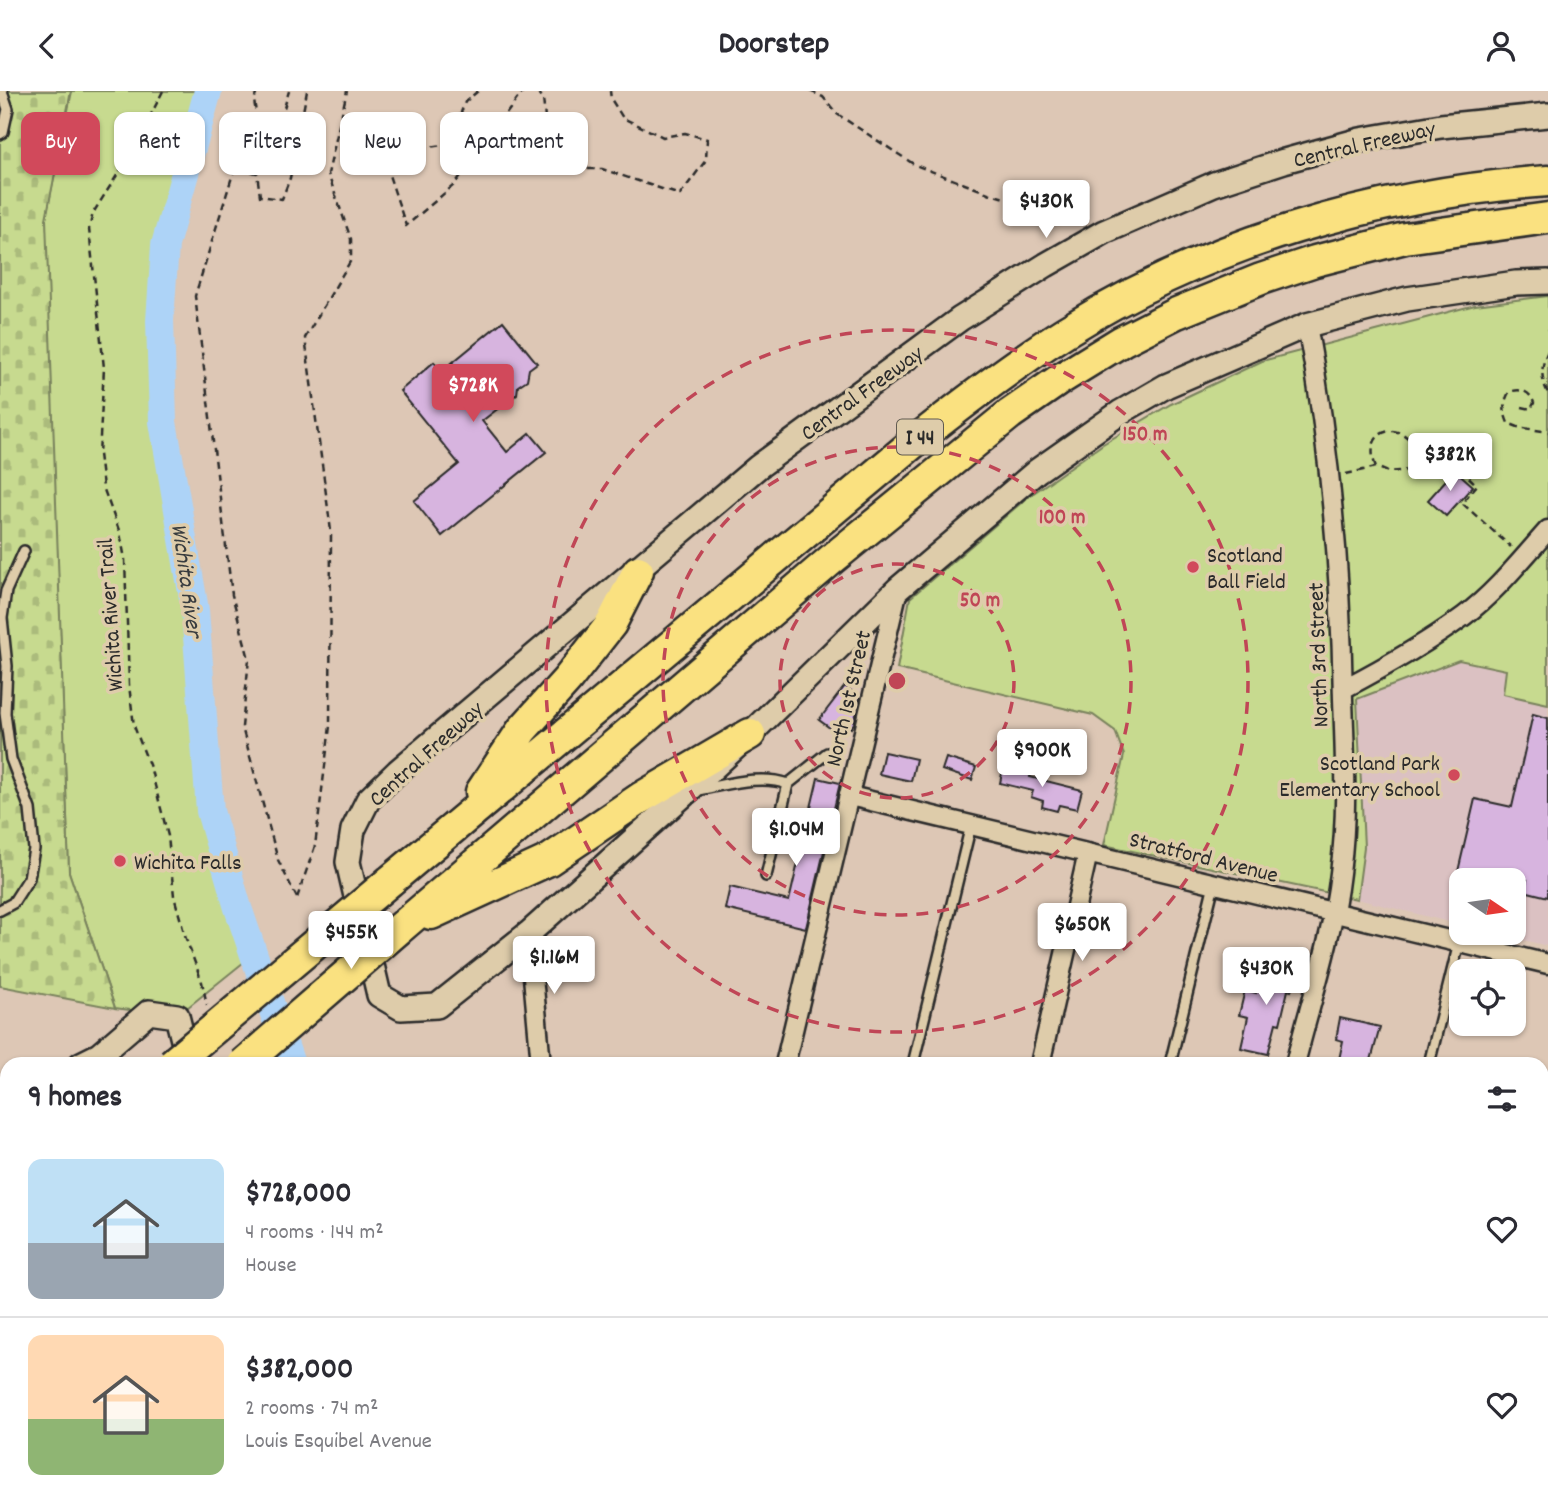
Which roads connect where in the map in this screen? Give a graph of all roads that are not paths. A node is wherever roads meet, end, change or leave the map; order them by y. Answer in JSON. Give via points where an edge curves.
{"nodes":[{"id":1,"x":2,"y":91,"type":"edge"},
{"id":2,"x":1548,"y":115,"type":"edge"},
{"id":3,"x":0,"y":134,"type":"edge"},
{"id":4,"x":1548,"y":181,"type":"edge"},
{"id":5,"x":1548,"y":218,"type":"edge"},
{"id":6,"x":1548,"y":282,"type":"edge"},
{"id":7,"x":1307,"y":325,"type":"junction"},
{"id":8,"x":1548,"y":530,"type":"edge"},
{"id":9,"x":24,"y":551,"type":"dead end"},
{"id":10,"x":638,"y":571,"type":"junction"},
{"id":11,"x":3,"y":589,"type":"edge"},
{"id":12,"x":898,"y":589,"type":"junction"},
{"id":13,"x":1343,"y":689,"type":"junction"},
{"id":14,"x":750,"y":734,"type":"junction"},
{"id":15,"x":827,"y":753,"type":"dead end"},
{"id":16,"x":788,"y":784,"type":"junction"},
{"id":17,"x":688,"y":791,"type":"junction"},
{"id":18,"x":850,"y":796,"type":"junction"},
{"id":19,"x":465,"y":817,"type":"junction"},
{"id":20,"x":971,"y":825,"type":"junction"},
{"id":21,"x":1088,"y":853,"type":"junction"},
{"id":22,"x":766,"y":876,"type":"dead end"},
{"id":23,"x":1214,"y":884,"type":"junction"},
{"id":24,"x":0,"y":910,"type":"edge"},
{"id":25,"x":1333,"y":913,"type":"junction"},
{"id":26,"x":399,"y":929,"type":"junction"},
{"id":27,"x":529,"y":933,"type":"junction"},
{"id":28,"x":1449,"y":941,"type":"edge"},
{"id":29,"x":1459,"y":945,"type":"edge"},
{"id":30,"x":1467,"y":945,"type":"edge"},
{"id":31,"x":1548,"y":964,"type":"edge"},
{"id":32,"x":95,"y":1057,"type":"edge"},
{"id":33,"x":180,"y":1057,"type":"edge"},
{"id":34,"x":187,"y":1057,"type":"edge"},
{"id":35,"x":251,"y":1057,"type":"edge"},
{"id":36,"x":540,"y":1057,"type":"edge"},
{"id":37,"x":787,"y":1057,"type":"edge"},
{"id":38,"x":915,"y":1057,"type":"edge"},
{"id":39,"x":1042,"y":1057,"type":"edge"},
{"id":40,"x":1172,"y":1057,"type":"edge"},
{"id":41,"x":1297,"y":1057,"type":"edge"},
{"id":42,"x":1431,"y":1057,"type":"edge"}],
"edges":[{"from":1,"to":3,"type":"lane","via":[[8,109]]},
{"from":2,"to":10,"type":"main road","name":"Central Freeway","via":[[1360,140],[1214,184],[1104,232],[960,319],[758,467]]},
{"from":4,"to":19,"type":"highway","number":"I 44","via":[[1490,185],[1332,217],[1188,267],[1066,331],[994,379],[919,438]]},
{"from":5,"to":26,"type":"highway","number":"I 44","via":[[1405,238],[1315,261],[1177,313],[1062,378],[999,423],[832,559]]},
{"from":6,"to":7,"type":"main road","name":"Central Freeway","via":[[1407,299]]},
{"from":7,"to":12,"type":"main road","name":"Central Freeway","via":[[1166,386],[1121,412],[1037,471]]},
{"from":7,"to":13,"type":"street","name":"North 3rd Street","via":[[1329,476]]},
{"from":8,"to":13,"type":"street","via":[[1466,614]]},
{"from":9,"to":11,"type":"lane"},
{"from":10,"to":19,"type":"highway","via":[[611,624],[522,730]]},
{"from":10,"to":27,"type":"main road","name":"Central Freeway","via":[[398,771],[368,800],[353,830],[348,862],[379,995],[401,1008],[438,1006]]},
{"from":11,"to":24,"type":"lane","via":[[5,713],[11,759],[30,809],[34,849],[29,879],[12,903]]},
{"from":12,"to":14,"type":"main road","name":"Central Freeway"},
{"from":12,"to":18,"type":"street","name":"North 1st Street"},
{"from":13,"to":25,"type":"street","name":"North 3rd Street","via":[[1346,823]]},
{"from":14,"to":17,"type":"main road","name":"Central Freeway"},
{"from":14,"to":26,"type":"highway","via":[[642,797],[549,860]]},
{"from":15,"to":16,"type":"lane"},
{"from":16,"to":17,"type":"lane","via":[[759,780]]},
{"from":16,"to":22,"type":"lane"},
{"from":17,"to":27,"type":"main road","name":"Central Freeway"},
{"from":18,"to":20,"type":"street","name":"Stratford Avenue"},
{"from":18,"to":37,"type":"street","name":"North 1st Street"},
{"from":19,"to":33,"type":"highway","number":"I 44","bridge":true},
{"from":20,"to":21,"type":"street","name":"Stratford Avenue"},
{"from":20,"to":38,"type":"lane"},
{"from":21,"to":23,"type":"street","name":"Stratford Avenue"},
{"from":21,"to":39,"type":"street"},
{"from":23,"to":25,"type":"street","name":"Stratford Avenue"},
{"from":23,"to":40,"type":"lane"},
{"from":25,"to":28,"type":"street","name":"Stratford Avenue"},
{"from":25,"to":41,"type":"street","name":"North 3rd Street"},
{"from":26,"to":35,"type":"highway","number":"I 44","bridge":true},
{"from":27,"to":36,"type":"street"},
{"from":29,"to":42,"type":"lane"},
{"from":30,"to":31,"type":"street","name":"Stratford Avenue"},
{"from":32,"to":34,"type":"main road","via":[[149,1012],[177,1016]]}]}
